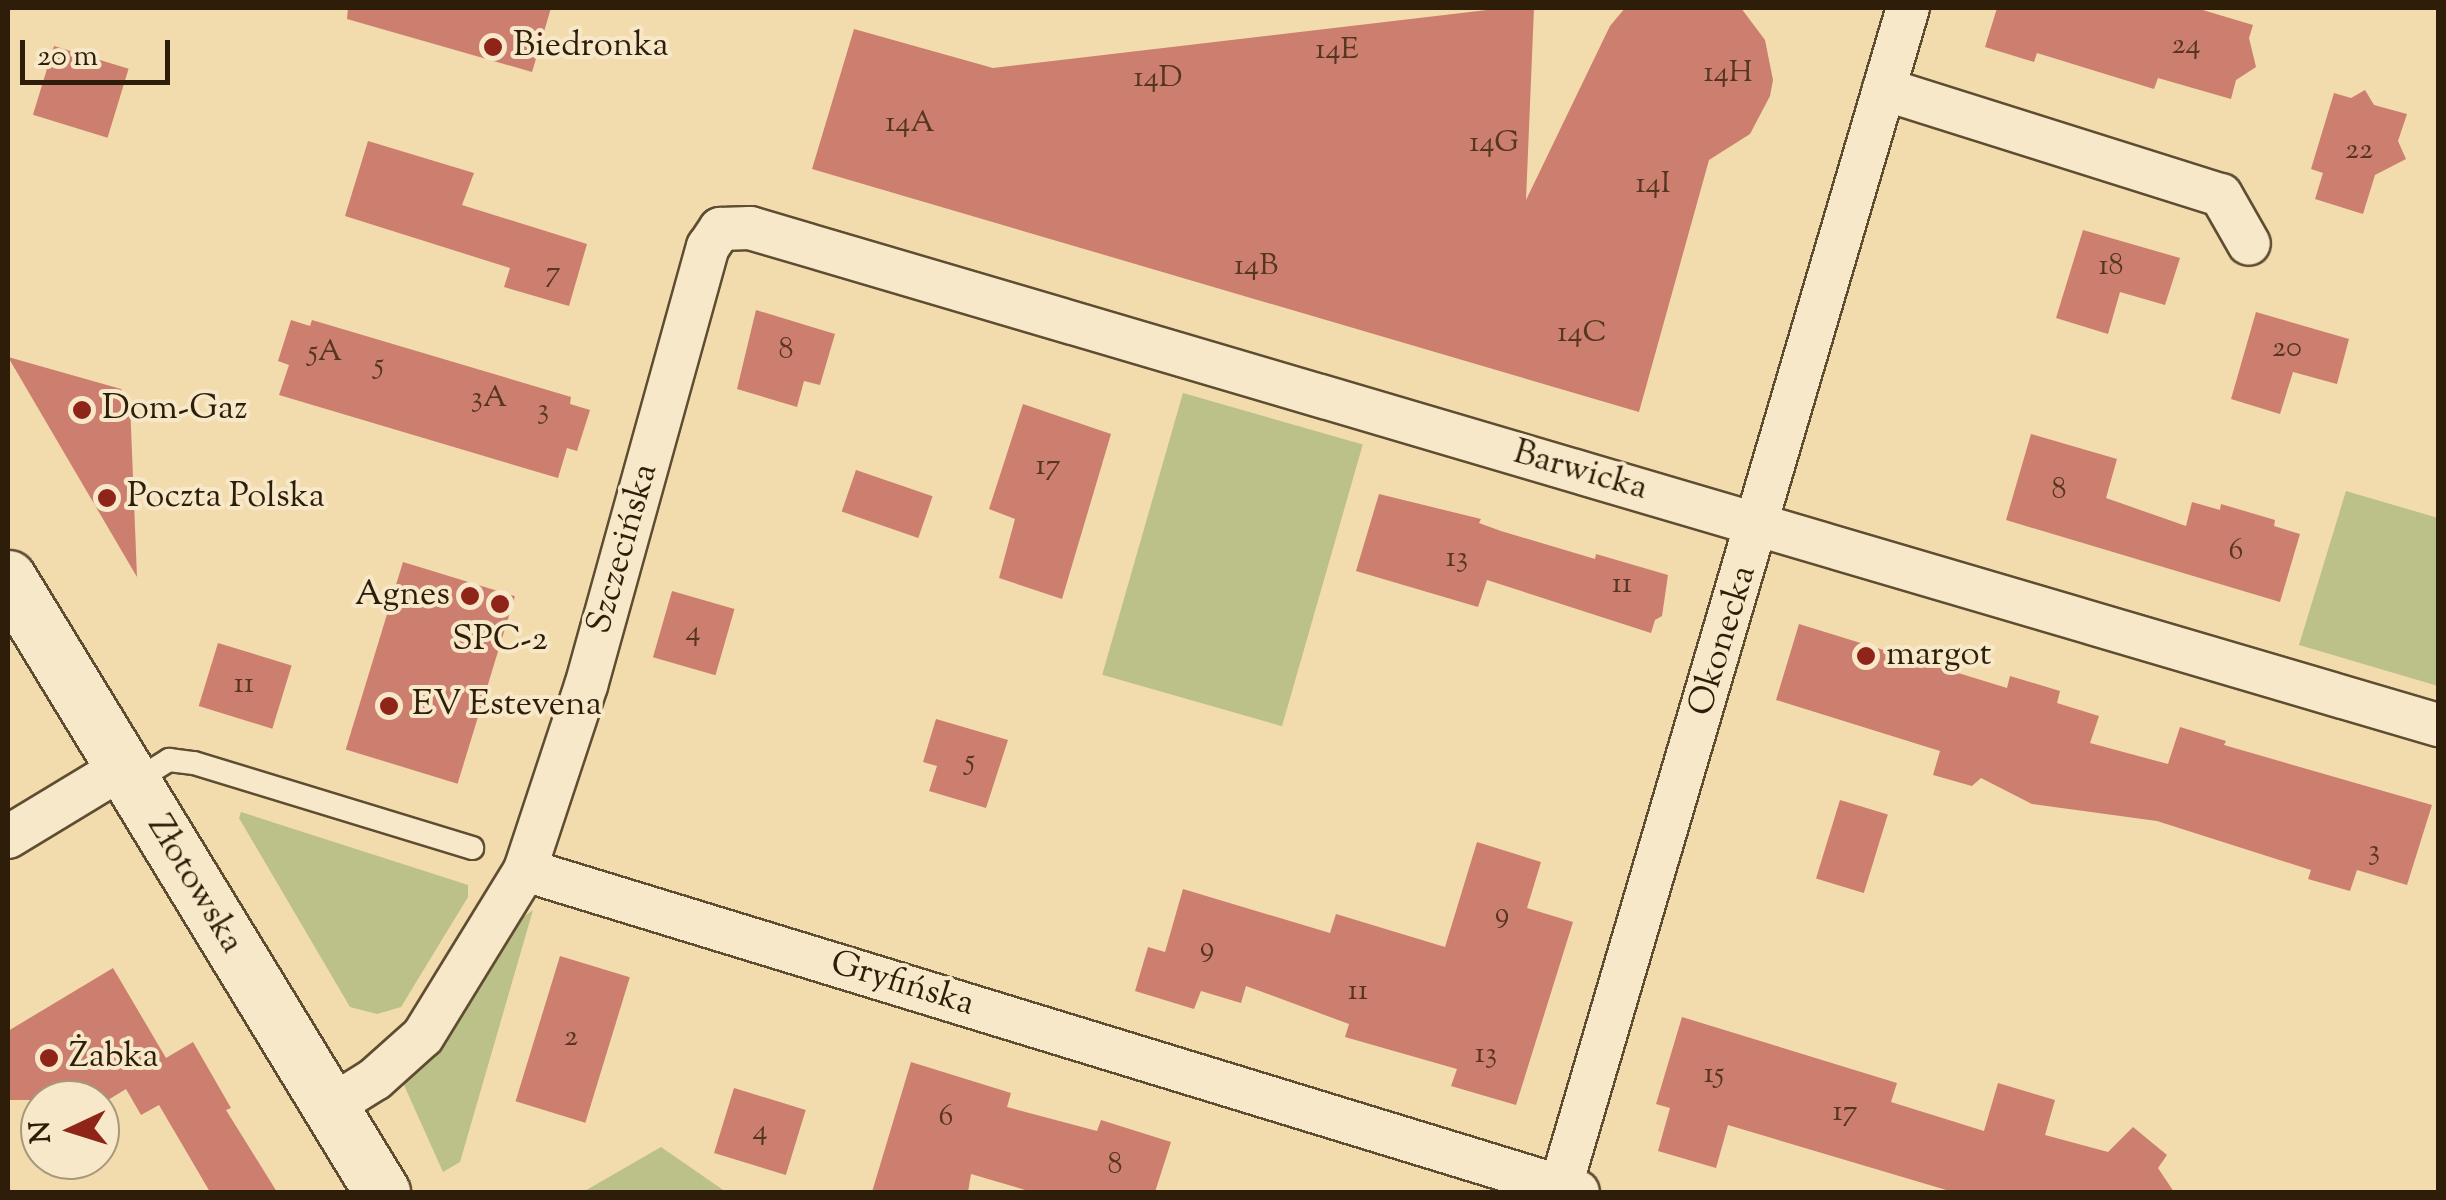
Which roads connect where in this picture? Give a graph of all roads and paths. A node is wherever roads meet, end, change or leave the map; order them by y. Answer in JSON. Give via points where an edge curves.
{"nodes":[{"id":1,"x":1908,"y":8,"type":"edge"},
{"id":2,"x":1884,"y":89,"type":"junction"},
{"id":3,"x":720,"y":229,"type":"joint"},
{"id":4,"x":2249,"y":244,"type":"dead end"},
{"id":5,"x":1759,"y":524,"type":"junction"},
{"id":6,"x":8,"y":578,"type":"edge"},
{"id":7,"x":2438,"y":725,"type":"edge"},
{"id":8,"x":127,"y":775,"type":"junction"},
{"id":9,"x":8,"y":837,"type":"edge"},
{"id":10,"x":472,"y":848,"type":"dead end"},
{"id":11,"x":525,"y":870,"type":"junction"},
{"id":12,"x":330,"y":1108,"type":"junction"},
{"id":13,"x":1566,"y":1191,"type":"edge"},
{"id":14,"x":382,"y":1192,"type":"edge"}],
"edges":[{"from":1,"to":2,"type":"street","name":"Okonecka"},
{"from":2,"to":4,"type":"street","via":[[2221,194]]},
{"from":2,"to":5,"type":"street","name":"Okonecka"},
{"from":3,"to":5,"type":"street","name":"Barwicka","via":[[740,225]]},
{"from":3,"to":11,"type":"street","name":"Szczecińska","via":[[708,247],[586,686]]},
{"from":5,"to":7,"type":"street","name":"Barwicka"},
{"from":5,"to":13,"type":"street","name":"Okonecka"},
{"from":6,"to":8,"type":"street","name":"Złotowska"},
{"from":8,"to":9,"type":"street"},
{"from":8,"to":10,"type":"lane","via":[[169,760],[194,763]]},
{"from":8,"to":12,"type":"street","name":"Złotowska"},
{"from":11,"to":12,"type":"street","via":[[423,1036],[376,1079]]},
{"from":11,"to":13,"type":"street","name":"Gryfińska"},
{"from":12,"to":14,"type":"street","name":"Złotowska"}]}
